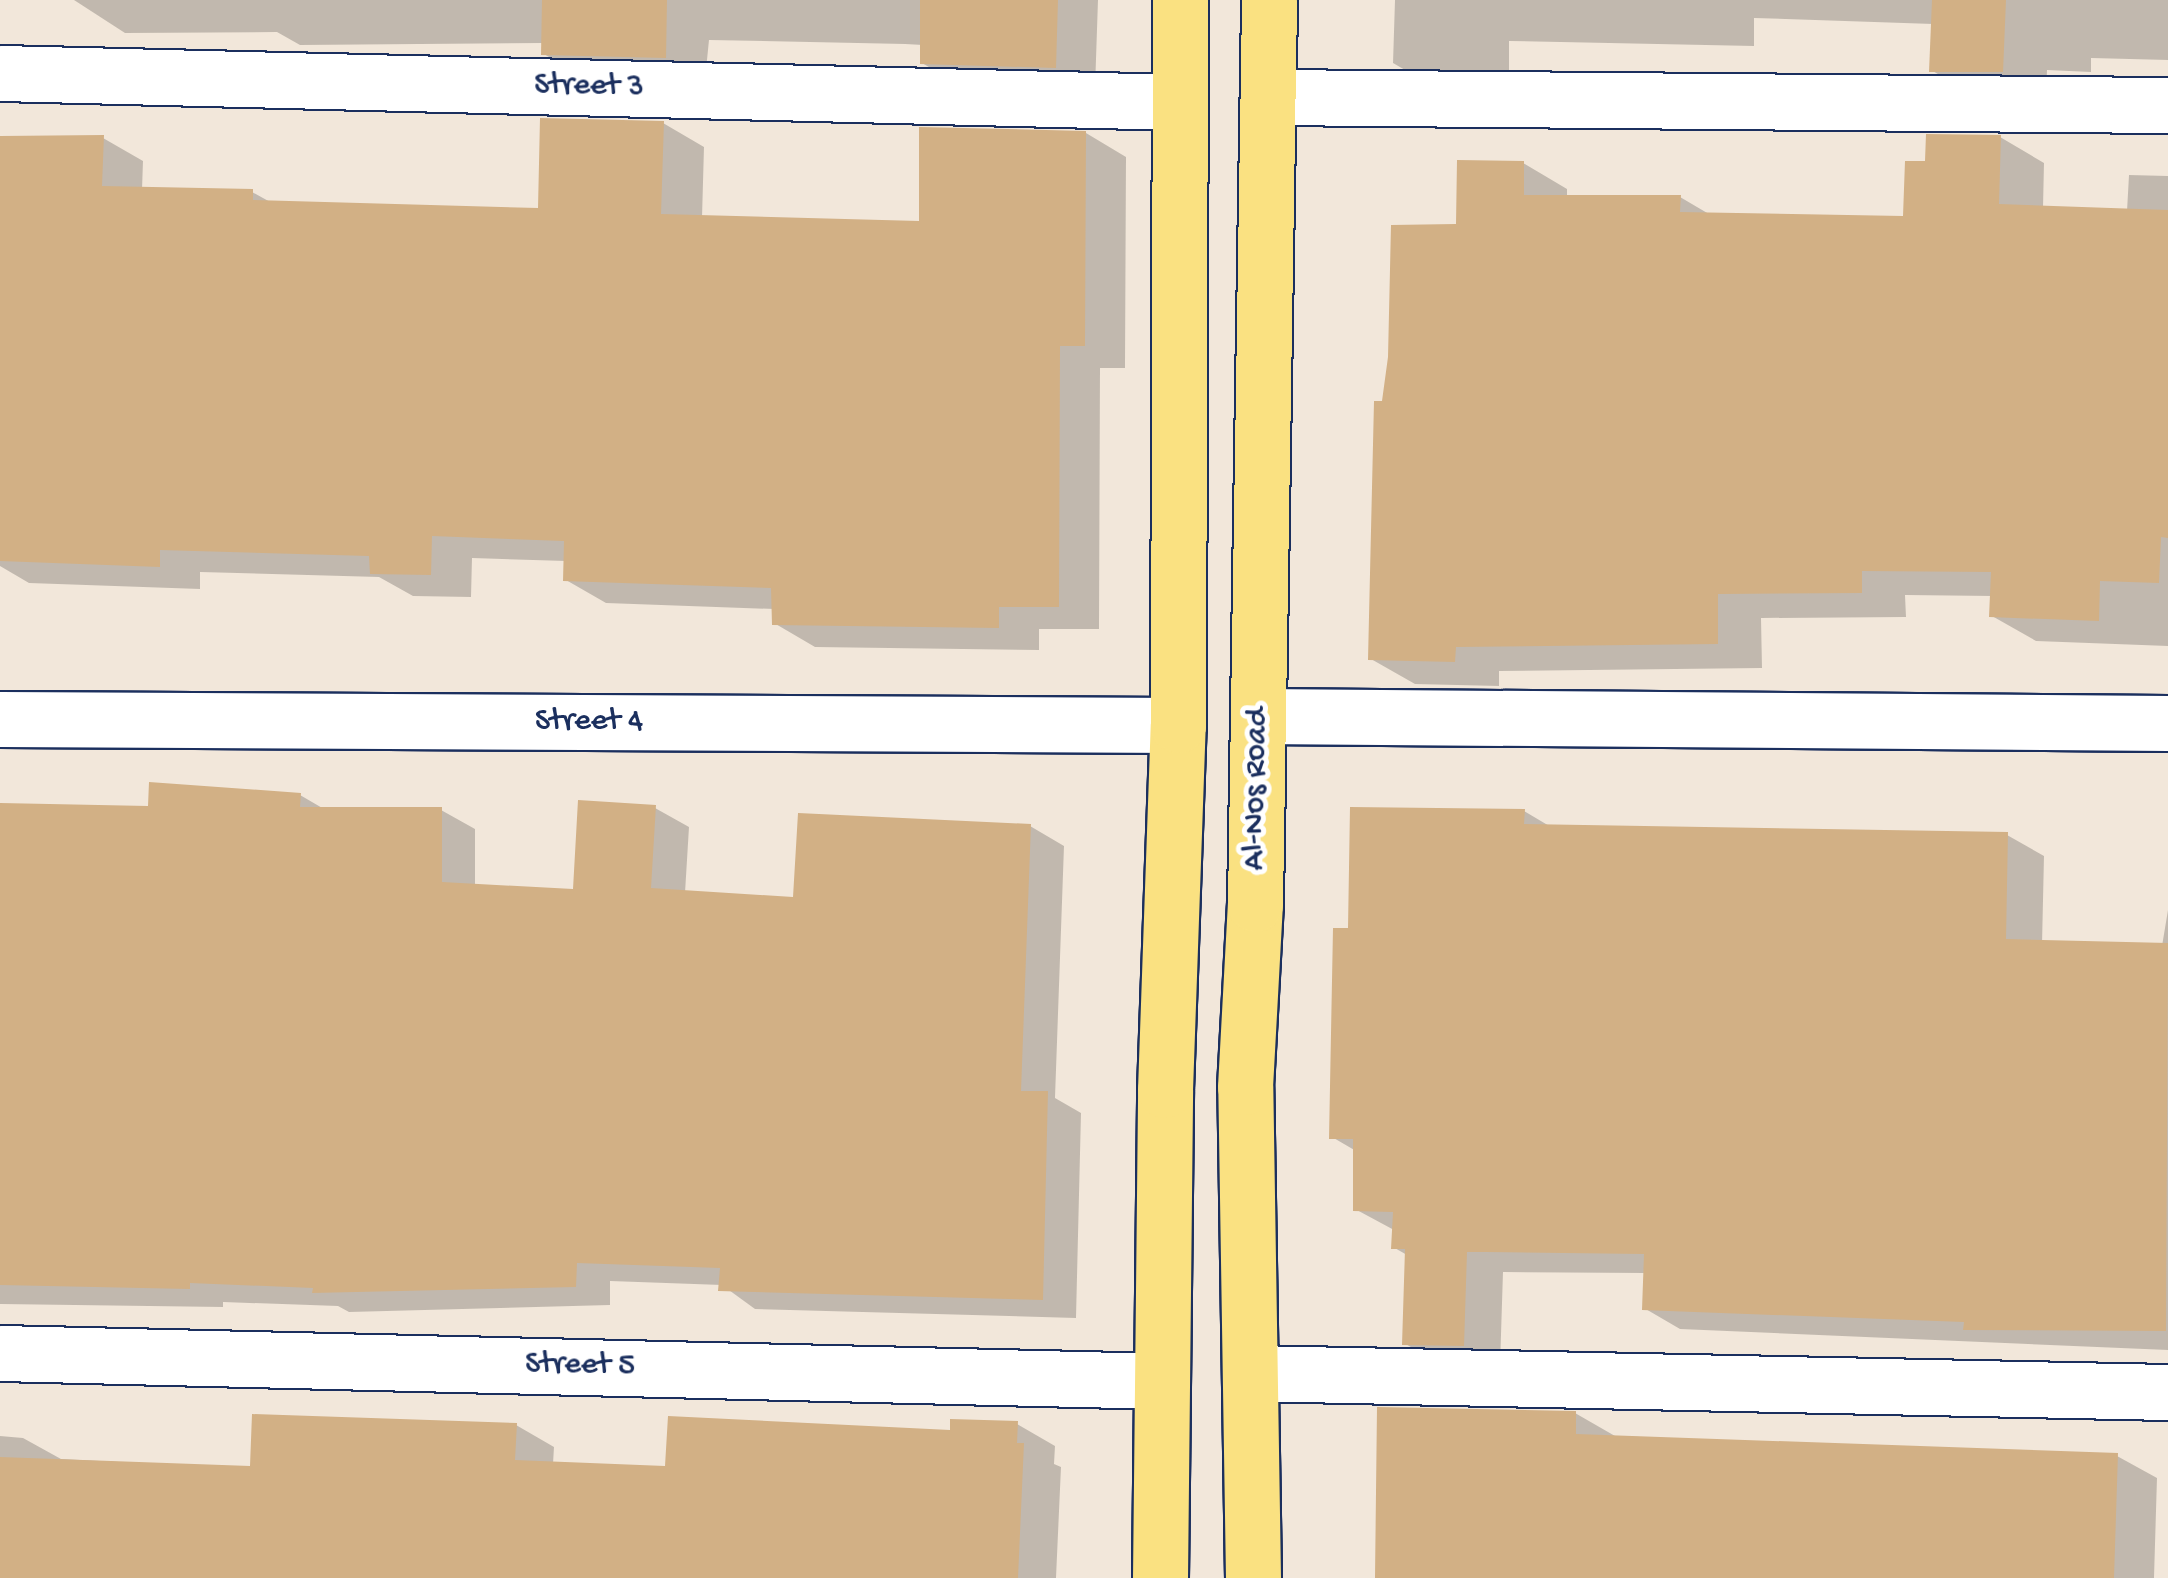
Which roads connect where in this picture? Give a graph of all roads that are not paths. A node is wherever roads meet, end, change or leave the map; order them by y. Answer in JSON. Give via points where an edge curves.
{"nodes":[{"id":1,"x":1180,"y":0,"type":"edge"},
{"id":2,"x":1268,"y":0,"type":"edge"},
{"id":3,"x":0,"y":72,"type":"edge"},
{"id":4,"x":1268,"y":96,"type":"junction"},
{"id":5,"x":1179,"y":102,"type":"junction"},
{"id":6,"x":2168,"y":105,"type":"edge"},
{"id":7,"x":1259,"y":716,"type":"junction"},
{"id":8,"x":0,"y":719,"type":"edge"},
{"id":9,"x":2168,"y":723,"type":"edge"},
{"id":10,"x":1178,"y":725,"type":"junction"},
{"id":11,"x":0,"y":1352,"type":"edge"},
{"id":12,"x":1253,"y":1373,"type":"junction"},
{"id":13,"x":1160,"y":1380,"type":"junction"},
{"id":14,"x":2168,"y":1392,"type":"edge"},
{"id":15,"x":1160,"y":1578,"type":"edge"},
{"id":16,"x":1253,"y":1578,"type":"edge"}],
"edges":[{"from":1,"to":5,"type":"main road"},
{"from":2,"to":4,"type":"main road","name":"Al-Nos Road"},
{"from":3,"to":5,"type":"street","name":"Street 3"},
{"from":4,"to":6,"type":"street"},
{"from":4,"to":7,"type":"main road","name":"Al-Nos Road"},
{"from":5,"to":10,"type":"main road"},
{"from":7,"to":9,"type":"street"},
{"from":7,"to":12,"type":"main road","name":"Al-Nos Road","via":[[1245,1087]]},
{"from":8,"to":10,"type":"street","name":"Street 4"},
{"from":10,"to":13,"type":"main road"},
{"from":11,"to":13,"type":"street","name":"Street 5"},
{"from":12,"to":14,"type":"street"},
{"from":12,"to":16,"type":"main road","name":"Al-Nos Road"},
{"from":13,"to":15,"type":"main road"}]}
